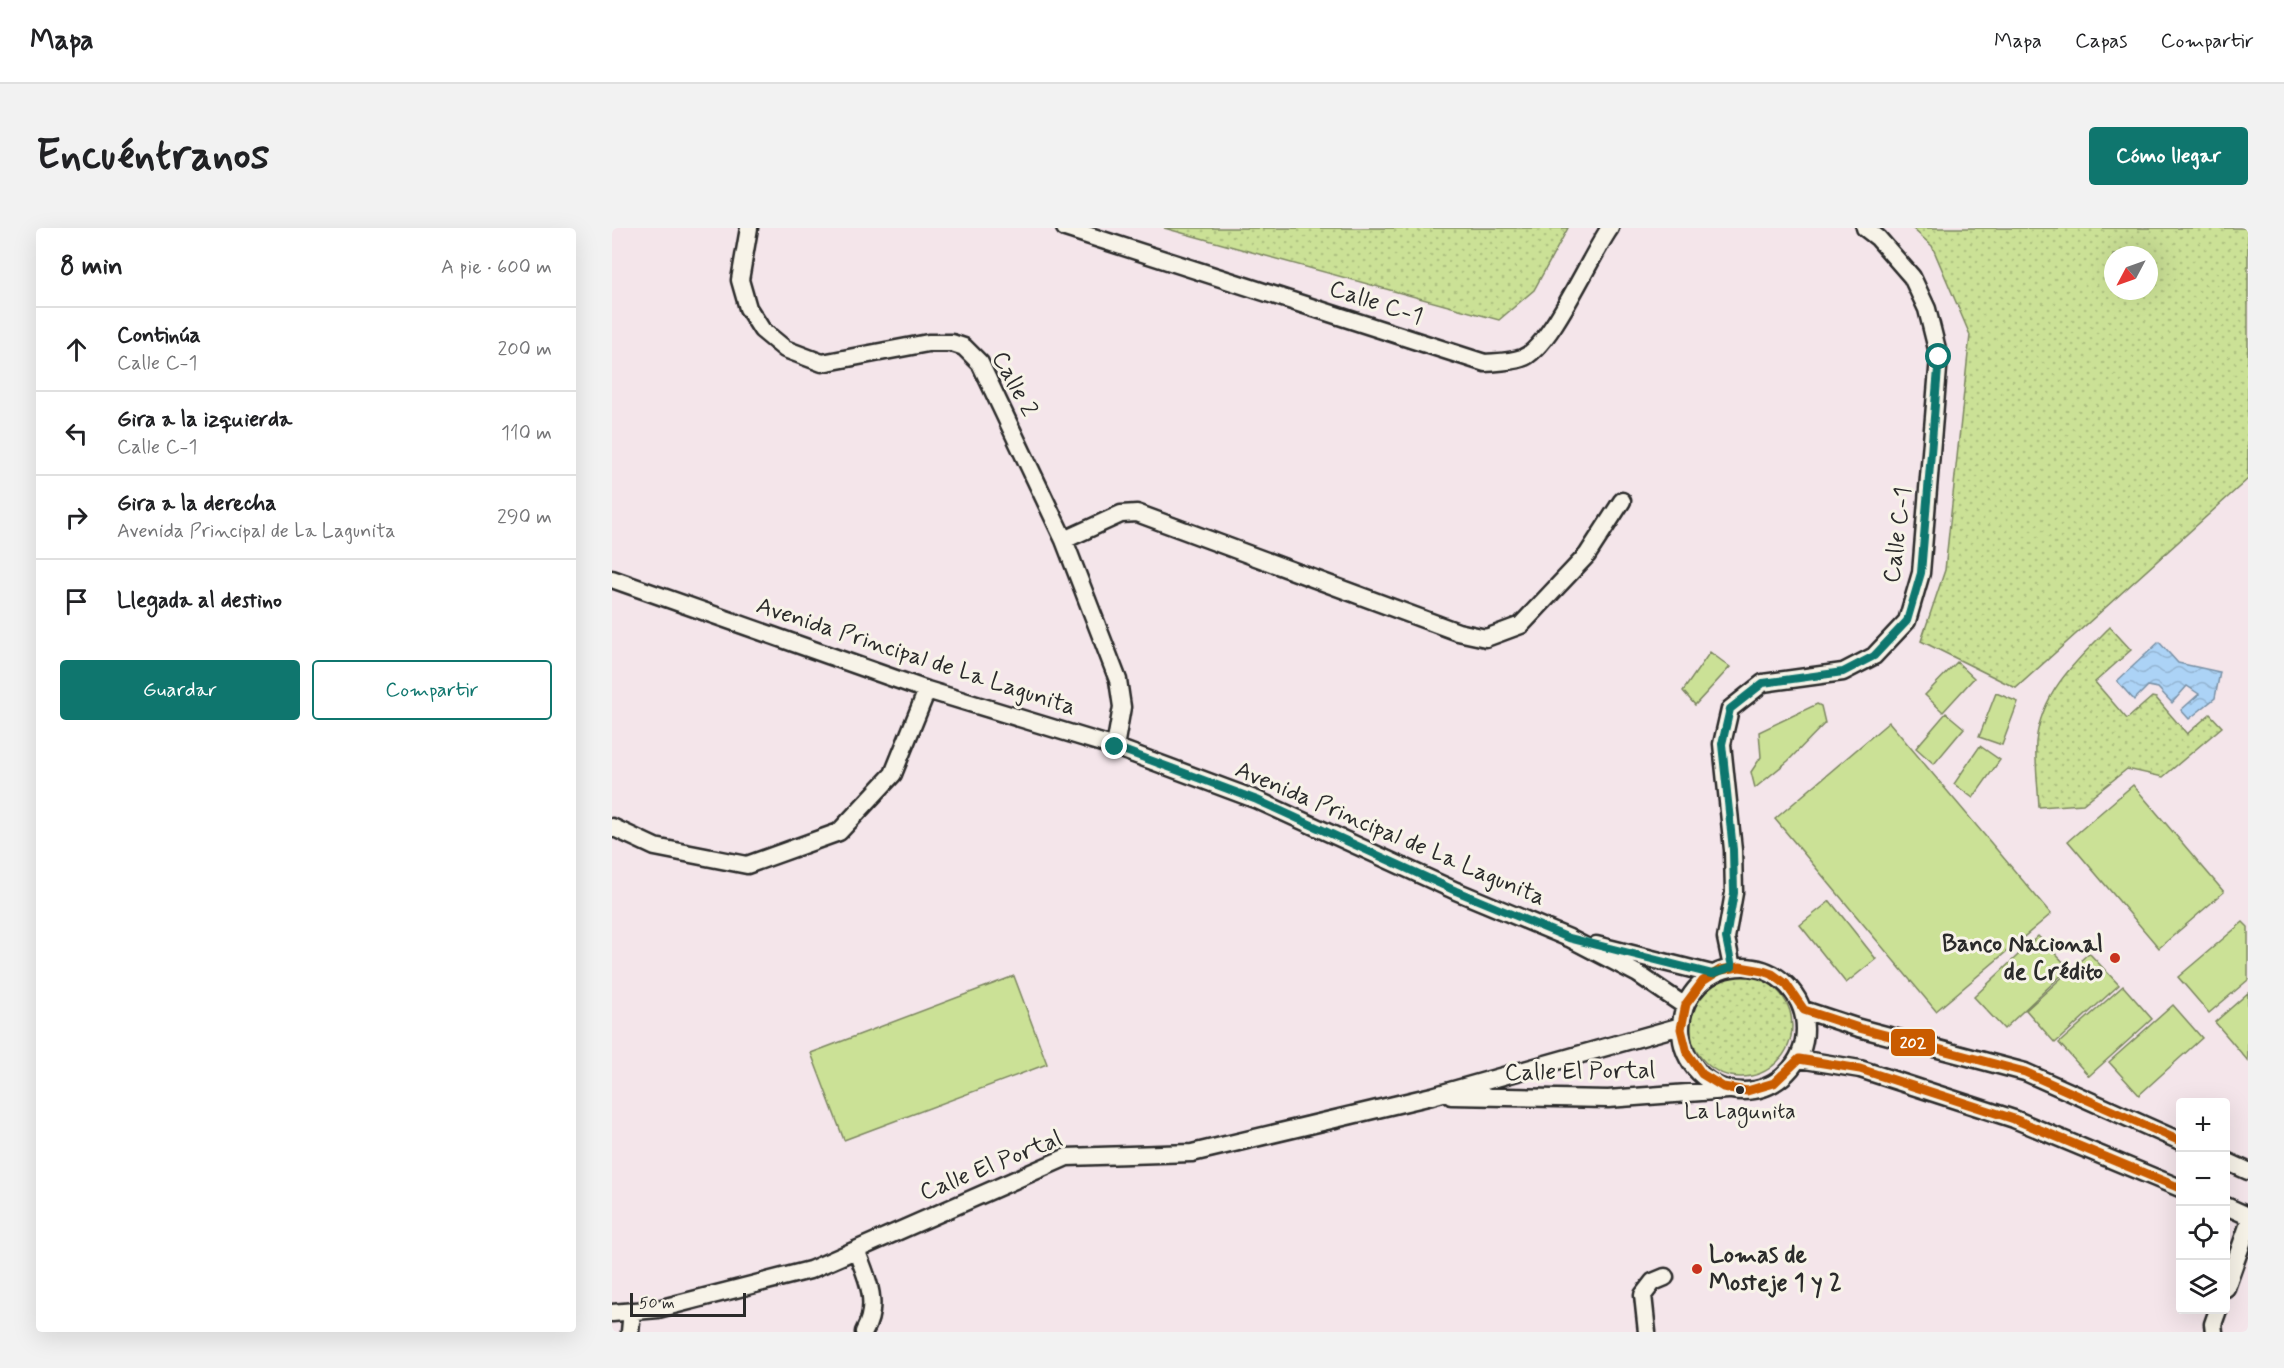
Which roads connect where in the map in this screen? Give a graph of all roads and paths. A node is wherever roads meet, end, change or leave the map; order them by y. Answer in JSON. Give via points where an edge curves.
{"nodes":[{"id":1,"x":749,"y":228,"type":"edge"},
{"id":2,"x":1065,"y":228,"type":"edge"},
{"id":3,"x":1610,"y":228,"type":"edge"},
{"id":4,"x":1865,"y":228,"type":"edge"},
{"id":5,"x":1622,"y":501,"type":"dead end"},
{"id":6,"x":1064,"y":540,"type":"junction"},
{"id":7,"x":612,"y":579,"type":"edge"},
{"id":8,"x":927,"y":690,"type":"junction"},
{"id":9,"x":1115,"y":747,"type":"junction"},
{"id":10,"x":612,"y":828,"type":"edge"},
{"id":11,"x":1569,"y":938,"type":"junction"},
{"id":12,"x":1732,"y":967,"type":"junction"},
{"id":13,"x":1712,"y":974,"type":"junction"},
{"id":14,"x":1685,"y":1006,"type":"junction"},
{"id":15,"x":1804,"y":1010,"type":"junction"},
{"id":16,"x":1681,"y":1026,"type":"junction"},
{"id":17,"x":1799,"y":1059,"type":"junction"},
{"id":18,"x":1729,"y":1090,"type":"junction"},
{"id":19,"x":1432,"y":1096,"type":"junction"},
{"id":20,"x":2176,"y":1139,"type":"edge"},
{"id":21,"x":2230,"y":1163,"type":"edge"},
{"id":22,"x":2248,"y":1171,"type":"edge"},
{"id":23,"x":2176,"y":1186,"type":"edge"},
{"id":24,"x":2230,"y":1208,"type":"edge"},
{"id":25,"x":2248,"y":1216,"type":"edge"},
{"id":26,"x":2248,"y":1226,"type":"edge"},
{"id":27,"x":856,"y":1250,"type":"junction"},
{"id":28,"x":1665,"y":1277,"type":"dead end"},
{"id":29,"x":2230,"y":1277,"type":"edge"},
{"id":30,"x":632,"y":1311,"type":"junction"},
{"id":31,"x":612,"y":1313,"type":"edge"},
{"id":32,"x":2217,"y":1314,"type":"edge"},
{"id":33,"x":630,"y":1332,"type":"edge"},
{"id":34,"x":864,"y":1332,"type":"edge"},
{"id":35,"x":1647,"y":1332,"type":"edge"},
{"id":36,"x":2214,"y":1332,"type":"edge"}],
"edges":[{"from":1,"to":6,"type":"street","name":"Calle 2","via":[[740,280],[747,308],[762,330],[785,350],[822,363],[928,343],[964,347],[980,363]]},
{"from":2,"to":3,"type":"street","name":"Calle C-1","via":[[1485,363],[1524,358],[1544,340]]},
{"from":4,"to":12,"type":"street","name":"Calle C-1","via":[[1912,277],[1927,309],[1939,357],[1921,573],[1907,621],[1874,656],[1843,672],[1763,683],[1730,709],[1722,744],[1733,850],[1734,893],[1726,938]]},
{"from":5,"to":6,"type":"street","via":[[1587,555],[1521,625],[1486,639],[1137,513],[1120,514]]},
{"from":6,"to":9,"type":"street","name":"Calle 2","via":[[1118,680],[1122,707]]},
{"from":7,"to":8,"type":"street","name":"Avenida Principal de La Lagunita"},
{"from":8,"to":9,"type":"street","name":"Avenida Principal de La Lagunita"},
{"from":8,"to":10,"type":"street","via":[[893,774],[839,832],[747,865],[655,847]]},
{"from":9,"to":11,"type":"street","name":"Avenida Principal de La Lagunita","via":[[1257,800]]},
{"from":11,"to":13,"type":"street","name":"Avenida Principal de La Lagunita"},
{"from":11,"to":14,"type":"street","name":"Avenida Principal de La Lagunita","via":[[1638,974]]},
{"from":12,"to":13,"type":"street"},
{"from":12,"to":15,"type":"street","via":[[1762,969],[1788,984]]},
{"from":13,"to":14,"type":"street","via":[[1696,988]]},
{"from":14,"to":16,"type":"street"},
{"from":15,"to":17,"type":"street"},
{"from":15,"to":20,"type":"street","via":[[2025,1072]]},
{"from":16,"to":18,"type":"street","via":[[1686,1054],[1704,1077]]},
{"from":16,"to":19,"type":"street","name":"Calle El Portal"},
{"from":17,"to":18,"type":"street","via":[[1787,1075],[1771,1086],[1752,1091]]},
{"from":17,"to":23,"type":"street","via":[[1860,1069],[2014,1119]]},
{"from":18,"to":19,"type":"street","name":"Calle El Portal","via":[[1608,1099]]},
{"from":19,"to":27,"type":"street","name":"Calle El Portal","via":[[1192,1153],[1067,1157]]},
{"from":21,"to":22,"type":"street"},
{"from":24,"to":25,"type":"street"},
{"from":26,"to":29,"type":"street"},
{"from":27,"to":30,"type":"street","name":"Calle El Portal","via":[[810,1270],[658,1309]]},
{"from":27,"to":34,"type":"street","via":[[870,1285],[872,1304]]},
{"from":28,"to":35,"type":"street","via":[[1653,1282],[1643,1295]]},
{"from":30,"to":31,"type":"street","name":"Calle El Portal"},
{"from":30,"to":33,"type":"street"},
{"from":32,"to":36,"type":"street"}]}
